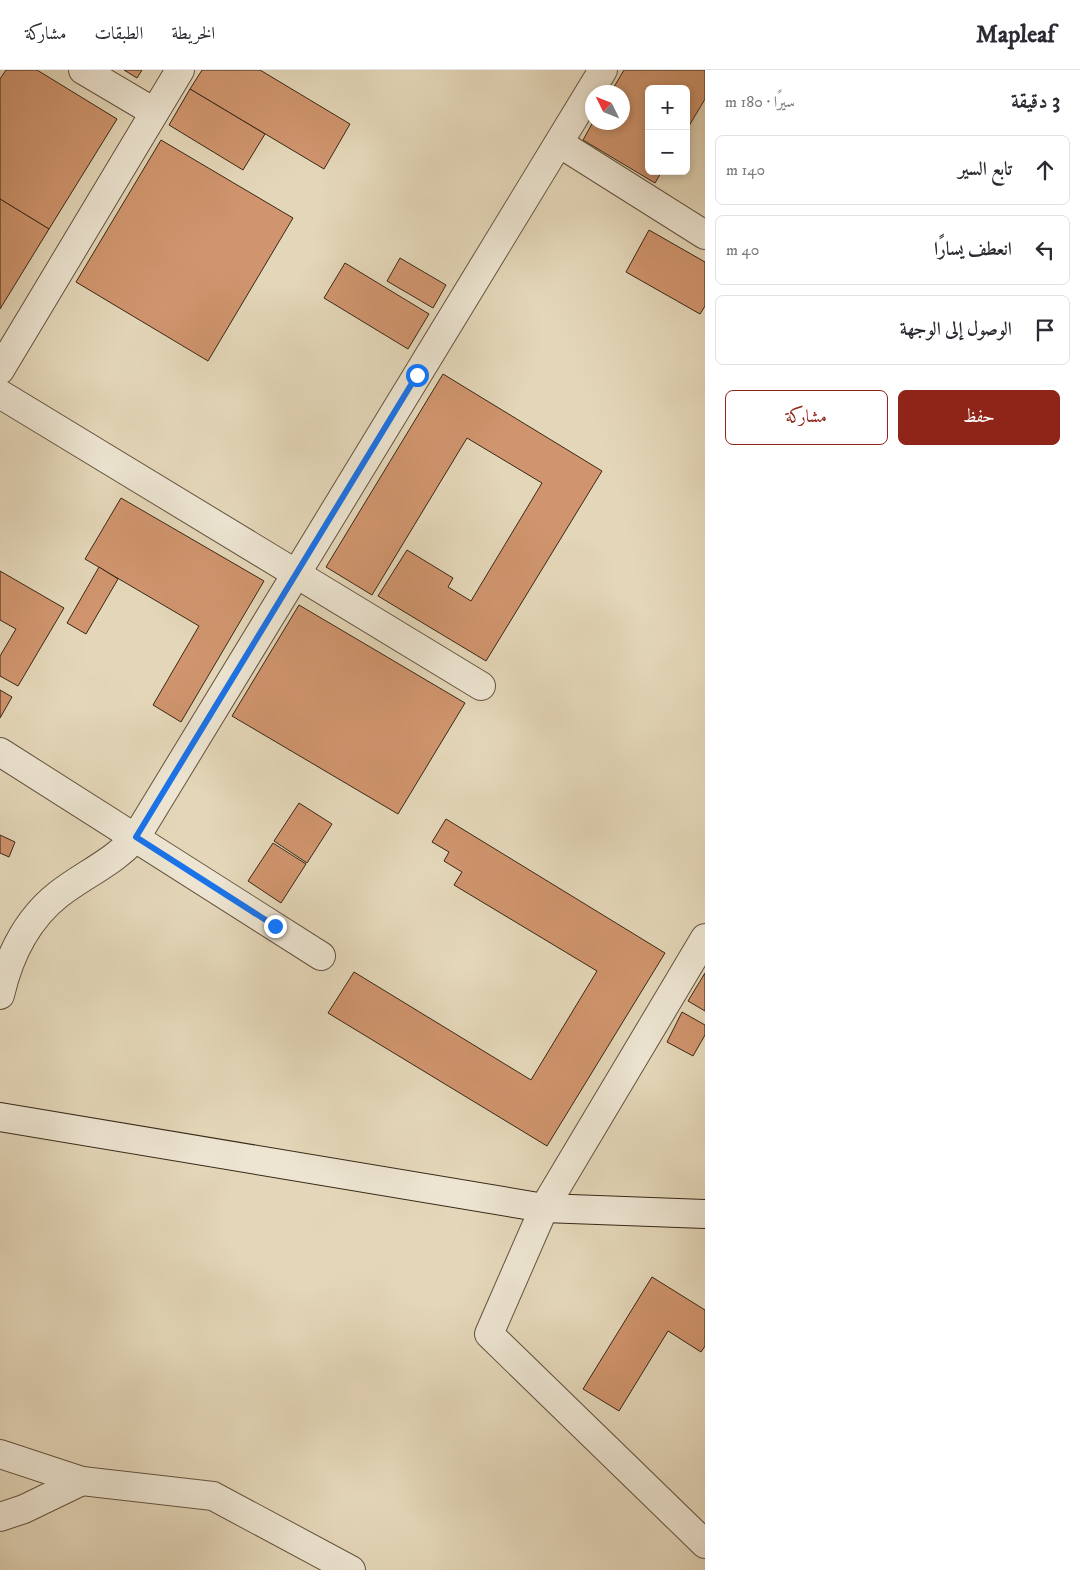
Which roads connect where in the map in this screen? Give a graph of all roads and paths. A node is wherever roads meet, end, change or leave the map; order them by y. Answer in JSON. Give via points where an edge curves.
{"nodes":[{"id":1,"x":83,"y":70,"type":"edge"},
{"id":2,"x":180,"y":70,"type":"edge"},
{"id":3,"x":603,"y":70,"type":"edge"},
{"id":4,"x":154,"y":112,"type":"junction"},
{"id":5,"x":559,"y":143,"type":"junction"},
{"id":6,"x":705,"y":235,"type":"edge"},
{"id":7,"x":0,"y":370,"type":"edge"},
{"id":8,"x":0,"y":394,"type":"edge"},
{"id":9,"x":296,"y":574,"type":"junction"},
{"id":10,"x":481,"y":686,"type":"dead end"},
{"id":11,"x":0,"y":752,"type":"edge"},
{"id":12,"x":136,"y":837,"type":"junction"},
{"id":13,"x":32,"y":921,"type":"junction"},
{"id":14,"x":705,"y":938,"type":"edge"},
{"id":15,"x":0,"y":956,"type":"edge"},
{"id":16,"x":321,"y":956,"type":"dead end"},
{"id":17,"x":0,"y":995,"type":"edge"},
{"id":18,"x":0,"y":1117,"type":"edge"},
{"id":19,"x":544,"y":1208,"type":"junction"},
{"id":20,"x":705,"y":1214,"type":"edge"},
{"id":21,"x":0,"y":1454,"type":"edge"},
{"id":22,"x":82,"y":1481,"type":"junction"},
{"id":23,"x":0,"y":1516,"type":"edge"},
{"id":24,"x":705,"y":1544,"type":"edge"},
{"id":25,"x":351,"y":1570,"type":"edge"}],
"edges":[{"from":1,"to":4,"type":"street"},
{"from":2,"to":4,"type":"street"},
{"from":3,"to":5,"type":"street"},
{"from":4,"to":7,"type":"street"},
{"from":5,"to":6,"type":"street"},
{"from":5,"to":9,"type":"street"},
{"from":8,"to":9,"type":"street"},
{"from":9,"to":10,"type":"street"},
{"from":9,"to":12,"type":"street"},
{"from":11,"to":12,"type":"street"},
{"from":12,"to":13,"type":"street","via":[[122,853],[58,895]]},
{"from":12,"to":16,"type":"street"},
{"from":13,"to":15,"type":"street"},
{"from":13,"to":17,"type":"street","via":[[13,953]]},
{"from":14,"to":19,"type":"street"},
{"from":18,"to":19,"type":"street"},
{"from":19,"to":20,"type":"street"},
{"from":19,"to":24,"type":"street","via":[[489,1334]]},
{"from":21,"to":22,"type":"street"},
{"from":22,"to":23,"type":"street"},
{"from":22,"to":25,"type":"street","via":[[214,1496]]}]}
